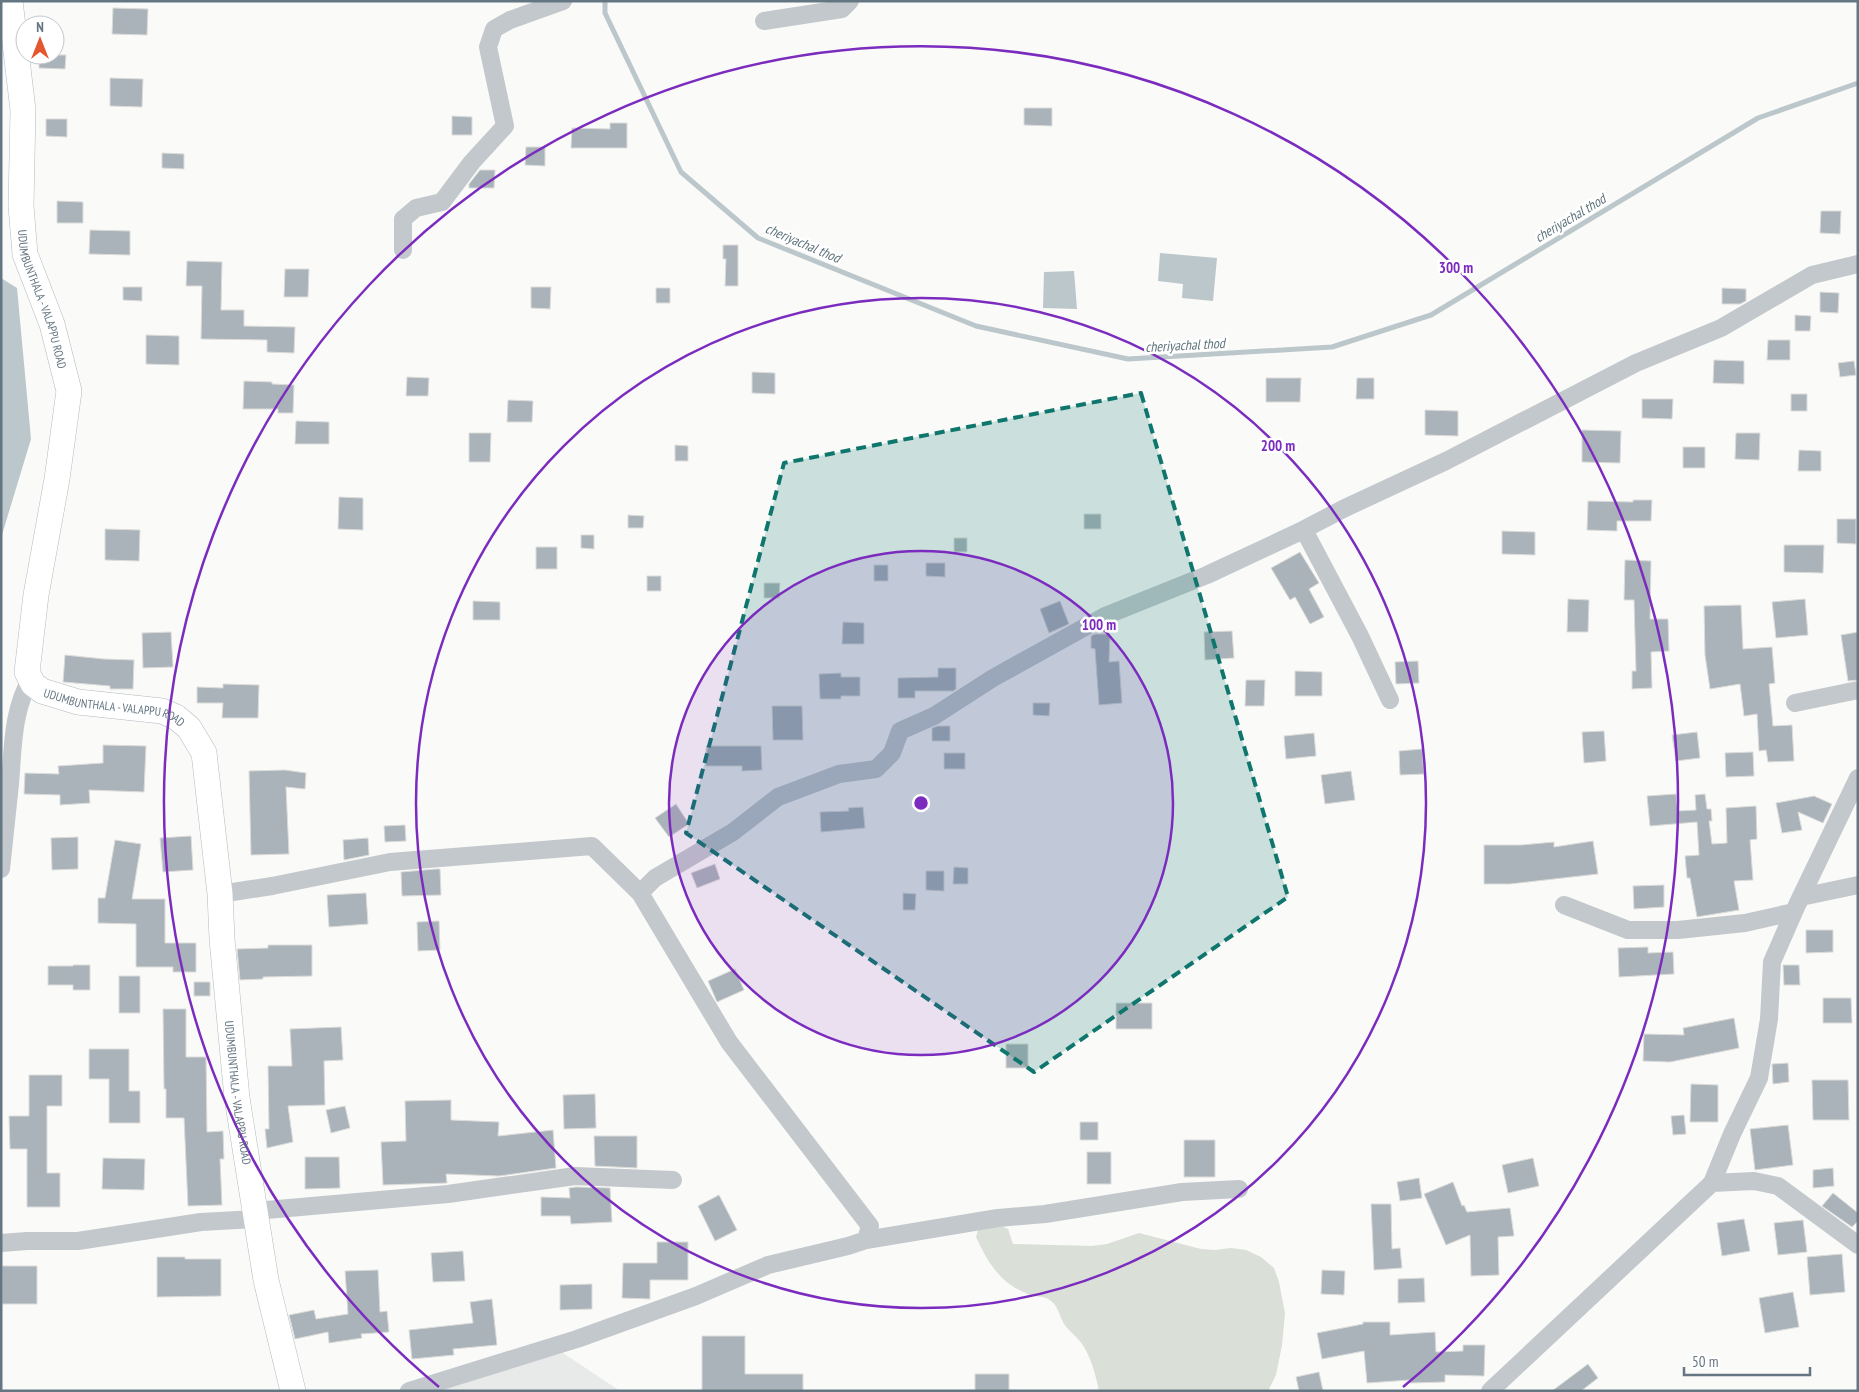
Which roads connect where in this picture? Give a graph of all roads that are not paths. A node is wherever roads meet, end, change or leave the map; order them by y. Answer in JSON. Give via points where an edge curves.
{"nodes":[{"id":1,"x":10,"y":1,"type":"edge"},
{"id":2,"x":562,"y":1,"type":"edge"},
{"id":3,"x":850,"y":1,"type":"edge"},
{"id":4,"x":764,"y":21,"type":"dead end"},
{"id":5,"x":403,"y":250,"type":"dead end"},
{"id":6,"x":1858,"y":264,"type":"edge"},
{"id":7,"x":1304,"y":530,"type":"junction"},
{"id":8,"x":30,"y":679,"type":"junction"},
{"id":9,"x":1858,"y":690,"type":"edge"},
{"id":10,"x":1390,"y":700,"type":"dead end"},
{"id":11,"x":1795,"y":703,"type":"dead end"},
{"id":12,"x":1858,"y":778,"type":"edge"},
{"id":13,"x":1,"y":869,"type":"edge"},
{"id":14,"x":1858,"y":885,"type":"edge"},
{"id":15,"x":640,"y":893,"type":"junction"},
{"id":16,"x":220,"y":894,"type":"junction"},
{"id":17,"x":1798,"y":904,"type":"junction"},
{"id":18,"x":1564,"y":905,"type":"dead end"},
{"id":19,"x":673,"y":1180,"type":"dead end"},
{"id":20,"x":1712,"y":1184,"type":"junction"},
{"id":21,"x":1239,"y":1188,"type":"dead end"},
{"id":22,"x":256,"y":1215,"type":"junction"},
{"id":23,"x":866,"y":1240,"type":"junction"},
{"id":24,"x":1,"y":1243,"type":"edge"},
{"id":25,"x":1858,"y":1245,"type":"edge"},
{"id":26,"x":293,"y":1391,"type":"edge"},
{"id":27,"x":409,"y":1391,"type":"edge"},
{"id":28,"x":1490,"y":1391,"type":"edge"}],
"edges":[{"from":1,"to":8,"type":"main road","name":"UDUMBUNTHALA - VALAPPU ROAD","via":[[23,110],[21,206],[25,254],[52,324],[69,391],[36,594]]},
{"from":2,"to":5,"type":"street","via":[[494,29],[488,47],[505,126],[442,202],[416,208],[403,218]]},
{"from":3,"to":4,"type":"street","via":[[842,9]]},
{"from":6,"to":7,"type":"street","via":[[1812,276],[1721,328],[1636,363]]},
{"from":7,"to":10,"type":"street"},
{"from":7,"to":15,"type":"street","via":[[1207,575],[1105,616],[993,678],[934,716],[900,731],[892,752],[876,769],[839,774],[778,798],[732,832],[654,878]]},
{"from":8,"to":13,"type":"street","via":[[19,707]]},
{"from":8,"to":16,"type":"main road","name":"UDUMBUNTHALA - VALAPPU ROAD","via":[[42,691],[78,702],[162,712],[176,717],[189,728],[204,753]]},
{"from":9,"to":11,"type":"street"},
{"from":12,"to":17,"type":"street"},
{"from":14,"to":17,"type":"street"},
{"from":15,"to":16,"type":"street","via":[[592,846],[390,862]]},
{"from":15,"to":23,"type":"street","via":[[729,1042],[870,1226]]},
{"from":16,"to":22,"type":"main road","name":"UDUMBUNTHALA - VALAPPU ROAD","via":[[236,1098]]},
{"from":17,"to":18,"type":"street","via":[[1745,923],[1678,930],[1628,930]]},
{"from":17,"to":20,"type":"street","via":[[1772,962],[1769,1019],[1759,1078]]},
{"from":19,"to":22,"type":"street","via":[[575,1176]]},
{"from":20,"to":25,"type":"street","via":[[1754,1181],[1778,1186]]},
{"from":20,"to":28,"type":"street"},
{"from":21,"to":23,"type":"street","via":[[1182,1192]]},
{"from":22,"to":24,"type":"street","via":[[78,1241]]},
{"from":22,"to":26,"type":"main road","name":"UDUMBUNTHALA - VALAPPU ROAD","via":[[266,1280]]},
{"from":23,"to":27,"type":"street","via":[[768,1265],[696,1296],[577,1339]]}]}
